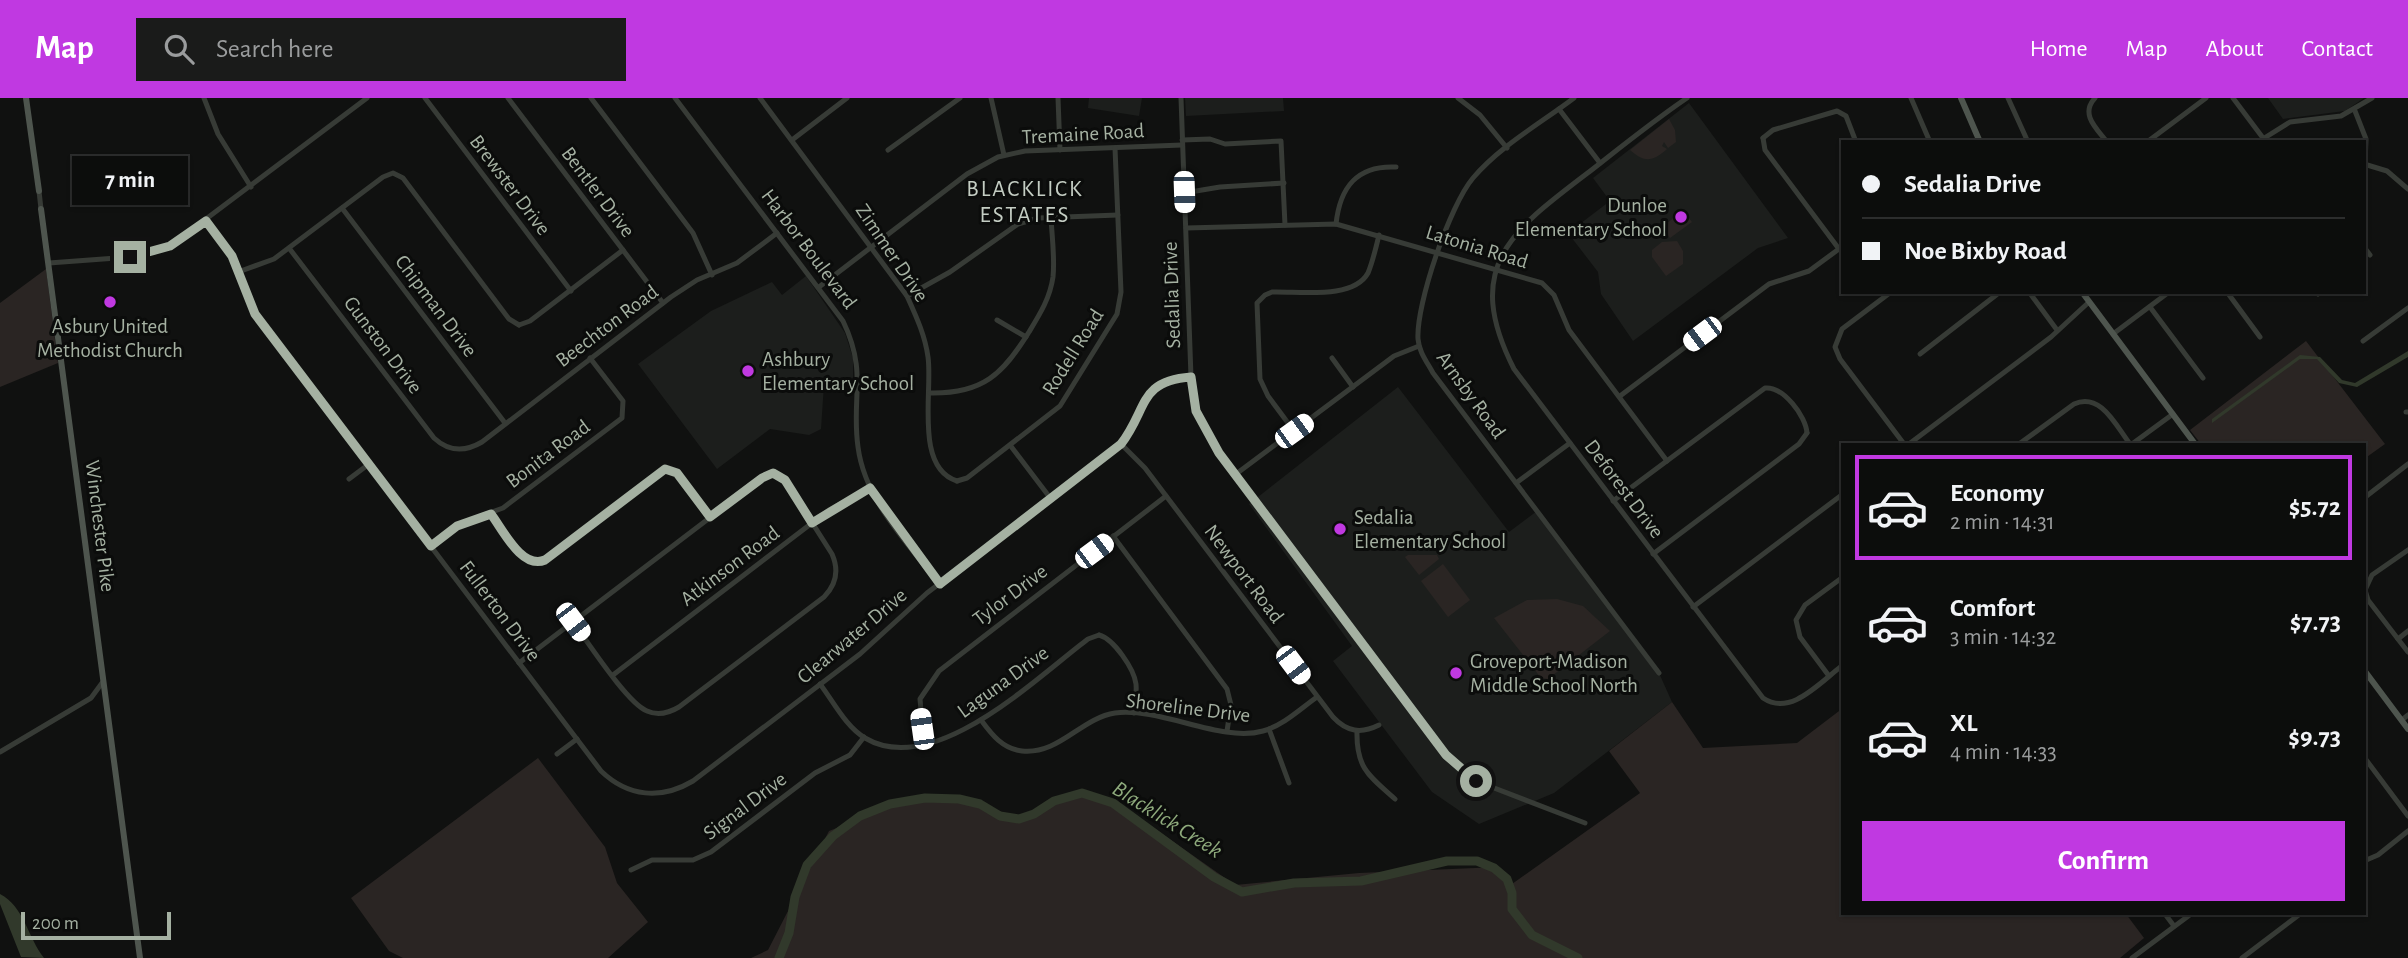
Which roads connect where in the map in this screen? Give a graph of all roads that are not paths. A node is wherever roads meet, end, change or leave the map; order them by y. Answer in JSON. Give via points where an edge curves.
{"nodes":[{"id":1,"x":26,"y":98,"type":"edge"},
{"id":2,"x":204,"y":98,"type":"edge"},
{"id":3,"x":368,"y":98,"type":"edge"},
{"id":4,"x":425,"y":98,"type":"edge"},
{"id":5,"x":591,"y":98,"type":"edge"},
{"id":6,"x":675,"y":98,"type":"edge"},
{"id":7,"x":760,"y":98,"type":"edge"},
{"id":8,"x":847,"y":98,"type":"edge"},
{"id":9,"x":960,"y":98,"type":"edge"},
{"id":10,"x":992,"y":98,"type":"edge"},
{"id":11,"x":1058,"y":98,"type":"edge"},
{"id":12,"x":1181,"y":98,"type":"edge"},
{"id":13,"x":1458,"y":98,"type":"edge"},
{"id":14,"x":1574,"y":98,"type":"edge"},
{"id":15,"x":1688,"y":98,"type":"edge"},
{"id":16,"x":1910,"y":98,"type":"edge"},
{"id":17,"x":1961,"y":98,"type":"edge"},
{"id":18,"x":2008,"y":98,"type":"edge"},
{"id":19,"x":2095,"y":98,"type":"edge"},
{"id":20,"x":2206,"y":98,"type":"edge"},
{"id":21,"x":2232,"y":98,"type":"edge"},
{"id":22,"x":2372,"y":98,"type":"edge"},
{"id":23,"x":508,"y":99,"type":"edge"},
{"id":24,"x":1559,"y":109,"type":"junction"},
{"id":25,"x":2354,"y":111,"type":"junction"},
{"id":26,"x":792,"y":140,"type":"junction"},
{"id":27,"x":1855,"y":140,"type":"edge"},
{"id":28,"x":1929,"y":140,"type":"edge"},
{"id":29,"x":1979,"y":140,"type":"edge"},
{"id":30,"x":2027,"y":140,"type":"edge"},
{"id":31,"x":2105,"y":140,"type":"edge"},
{"id":32,"x":2150,"y":140,"type":"edge"},
{"id":33,"x":2260,"y":140,"type":"edge"},
{"id":34,"x":2366,"y":140,"type":"edge"},
{"id":35,"x":1182,"y":143,"type":"junction"},
{"id":36,"x":1115,"y":148,"type":"junction"},
{"id":37,"x":1507,"y":148,"type":"junction"},
{"id":38,"x":888,"y":150,"type":"dead end"},
{"id":39,"x":1060,"y":150,"type":"junction"},
{"id":40,"x":1004,"y":155,"type":"junction"},
{"id":41,"x":1600,"y":163,"type":"junction"},
{"id":42,"x":2366,"y":164,"type":"edge"},
{"id":43,"x":395,"y":165,"type":"dead end"},
{"id":44,"x":1396,"y":167,"type":"dead end"},
{"id":45,"x":393,"y":173,"type":"junction"},
{"id":46,"x":1284,"y":183,"type":"junction"},
{"id":47,"x":251,"y":187,"type":"junction"},
{"id":48,"x":2408,"y":189,"type":"edge"},
{"id":49,"x":39,"y":191,"type":"joint"},
{"id":50,"x":1184,"y":192,"type":"junction"},
{"id":51,"x":342,"y":208,"type":"junction"},
{"id":52,"x":41,"y":209,"type":"joint"},
{"id":53,"x":1118,"y":215,"type":"junction"},
{"id":54,"x":1051,"y":218,"type":"junction"},
{"id":55,"x":206,"y":221,"type":"junction"},
{"id":56,"x":1336,"y":224,"type":"junction"},
{"id":57,"x":1285,"y":225,"type":"junction"},
{"id":58,"x":1186,"y":228,"type":"junction"},
{"id":59,"x":777,"y":233,"type":"junction"},
{"id":60,"x":1379,"y":235,"type":"junction"},
{"id":61,"x":872,"y":246,"type":"junction"},
{"id":62,"x":1841,"y":247,"type":"edge"},
{"id":63,"x":289,"y":248,"type":"junction"},
{"id":64,"x":2366,"y":249,"type":"edge"},
{"id":65,"x":623,"y":250,"type":"junction"},
{"id":66,"x":1438,"y":252,"type":"junction"},
{"id":67,"x":2370,"y":254,"type":"dead end"},
{"id":68,"x":49,"y":263,"type":"junction"},
{"id":69,"x":1496,"y":269,"type":"junction"},
{"id":70,"x":238,"y":272,"type":"junction"},
{"id":71,"x":712,"y":275,"type":"junction"},
{"id":72,"x":819,"y":287,"type":"junction"},
{"id":73,"x":571,"y":291,"type":"junction"},
{"id":74,"x":1888,"y":294,"type":"edge"},
{"id":75,"x":1997,"y":294,"type":"edge"},
{"id":76,"x":2030,"y":294,"type":"edge"},
{"id":77,"x":2083,"y":294,"type":"edge"},
{"id":78,"x":2166,"y":294,"type":"edge"},
{"id":79,"x":2228,"y":294,"type":"edge"},
{"id":80,"x":907,"y":296,"type":"junction"},
{"id":81,"x":2089,"y":302,"type":"junction"},
{"id":82,"x":663,"y":303,"type":"junction"},
{"id":83,"x":2150,"y":307,"type":"junction"},
{"id":84,"x":2408,"y":308,"type":"edge"},
{"id":85,"x":997,"y":320,"type":"dead end"},
{"id":86,"x":2057,"y":330,"type":"junction"},
{"id":87,"x":2113,"y":334,"type":"junction"},
{"id":88,"x":1026,"y":337,"type":"junction"},
{"id":89,"x":2260,"y":337,"type":"dead end"},
{"id":90,"x":2364,"y":341,"type":"dead end"},
{"id":91,"x":1419,"y":346,"type":"junction"},
{"id":92,"x":1920,"y":354,"type":"dead end"},
{"id":93,"x":590,"y":358,"type":"junction"},
{"id":94,"x":1332,"y":358,"type":"dead end"},
{"id":95,"x":1191,"y":377,"type":"junction"},
{"id":96,"x":2203,"y":378,"type":"dead end"},
{"id":97,"x":1353,"y":387,"type":"junction"},
{"id":98,"x":930,"y":393,"type":"junction"},
{"id":99,"x":2091,"y":393,"type":"dead end"},
{"id":100,"x":1620,"y":396,"type":"junction"},
{"id":101,"x":2089,"y":401,"type":"junction"},
{"id":102,"x":625,"y":409,"type":"junction"},
{"id":103,"x":632,"y":411,"type":"dead end"},
{"id":104,"x":2173,"y":414,"type":"junction"},
{"id":105,"x":505,"y":423,"type":"junction"},
{"id":106,"x":1294,"y":431,"type":"junction"},
{"id":107,"x":1570,"y":443,"type":"junction"},
{"id":108,"x":1905,"y":443,"type":"edge"},
{"id":109,"x":1907,"y":443,"type":"edge"},
{"id":110,"x":2020,"y":443,"type":"edge"},
{"id":111,"x":2130,"y":443,"type":"edge"},
{"id":112,"x":2132,"y":443,"type":"edge"},
{"id":113,"x":2195,"y":443,"type":"edge"},
{"id":114,"x":1121,"y":444,"type":"junction"},
{"id":115,"x":1010,"y":445,"type":"junction"},
{"id":116,"x":459,"y":450,"type":"joint"},
{"id":117,"x":1668,"y":461,"type":"junction"},
{"id":118,"x":369,"y":464,"type":"junction"},
{"id":119,"x":2408,"y":464,"type":"edge"},
{"id":120,"x":1236,"y":474,"type":"junction"},
{"id":121,"x":349,"y":479,"type":"dead end"},
{"id":122,"x":1516,"y":483,"type":"junction"},
{"id":123,"x":957,"y":484,"type":"joint"},
{"id":124,"x":870,"y":488,"type":"junction"},
{"id":125,"x":1166,"y":496,"type":"junction"},
{"id":126,"x":1841,"y":496,"type":"edge"},
{"id":127,"x":2366,"y":496,"type":"edge"},
{"id":128,"x":1051,"y":499,"type":"junction"},
{"id":129,"x":1613,"y":501,"type":"junction"},
{"id":130,"x":491,"y":514,"type":"junction"},
{"id":131,"x":710,"y":517,"type":"junction"},
{"id":132,"x":812,"y":523,"type":"junction"},
{"id":133,"x":1113,"y":536,"type":"junction"},
{"id":134,"x":431,"y":546,"type":"junction"},
{"id":135,"x":2408,"y":550,"type":"edge"},
{"id":136,"x":1653,"y":554,"type":"junction"},
{"id":137,"x":534,"y":563,"type":"junction"},
{"id":138,"x":534,"y":570,"type":"dead end"},
{"id":139,"x":1841,"y":579,"type":"edge"},
{"id":140,"x":940,"y":584,"type":"junction"},
{"id":141,"x":2366,"y":585,"type":"edge"},
{"id":142,"x":2366,"y":591,"type":"edge"},
{"id":143,"x":1693,"y":607,"type":"junction"},
{"id":144,"x":573,"y":622,"type":"junction"},
{"id":145,"x":1100,"y":627,"type":"dead end"},
{"id":146,"x":2408,"y":631,"type":"edge"},
{"id":147,"x":1099,"y":635,"type":"junction"},
{"id":148,"x":2398,"y":639,"type":"junction"},
{"id":149,"x":2408,"y":652,"type":"edge"},
{"id":150,"x":519,"y":663,"type":"junction"},
{"id":151,"x":1841,"y":667,"type":"edge"},
{"id":152,"x":2366,"y":672,"type":"edge"},
{"id":153,"x":1659,"y":673,"type":"dead end"},
{"id":154,"x":612,"y":674,"type":"junction"},
{"id":155,"x":1829,"y":676,"type":"junction"},
{"id":156,"x":102,"y":683,"type":"junction"},
{"id":157,"x":820,"y":684,"type":"junction"},
{"id":158,"x":1317,"y":697,"type":"junction"},
{"id":159,"x":91,"y":698,"type":"junction"},
{"id":160,"x":105,"y":702,"type":"junction"},
{"id":161,"x":1134,"y":713,"type":"junction"},
{"id":162,"x":2405,"y":718,"type":"edge"},
{"id":163,"x":981,"y":720,"type":"junction"},
{"id":164,"x":1378,"y":725,"type":"dead end"},
{"id":165,"x":1269,"y":729,"type":"junction"},
{"id":166,"x":2408,"y":729,"type":"edge"},
{"id":167,"x":1227,"y":731,"type":"junction"},
{"id":168,"x":1357,"y":731,"type":"junction"},
{"id":169,"x":864,"y":737,"type":"junction"},
{"id":170,"x":577,"y":739,"type":"junction"},
{"id":171,"x":924,"y":745,"type":"junction"},
{"id":172,"x":0,"y":751,"type":"edge"},
{"id":173,"x":557,"y":754,"type":"dead end"},
{"id":174,"x":2366,"y":760,"type":"edge"},
{"id":175,"x":1289,"y":783,"type":"dead end"},
{"id":176,"x":645,"y":794,"type":"joint"},
{"id":177,"x":1395,"y":799,"type":"dead end"},
{"id":178,"x":2408,"y":816,"type":"edge"},
{"id":179,"x":1585,"y":823,"type":"dead end"},
{"id":180,"x":2408,"y":831,"type":"edge"},
{"id":181,"x":2366,"y":860,"type":"edge"},
{"id":182,"x":631,"y":870,"type":"dead end"},
{"id":183,"x":2166,"y":915,"type":"edge"},
{"id":184,"x":2190,"y":915,"type":"edge"},
{"id":185,"x":2299,"y":915,"type":"edge"},
{"id":186,"x":2174,"y":926,"type":"junction"},
{"id":187,"x":139,"y":958,"type":"edge"},
{"id":188,"x":2132,"y":958,"type":"edge"},
{"id":189,"x":2242,"y":958,"type":"edge"}],
"edges":[{"from":1,"to":49,"type":"main road","name":"Winchester Pike"},
{"from":2,"to":47,"type":"street","via":[[218,134]]},
{"from":3,"to":47,"type":"street"},
{"from":4,"to":73,"type":"street","name":"Brewster Drive"},
{"from":5,"to":71,"type":"street","via":[[693,233]]},
{"from":6,"to":59,"type":"street","name":"Harbor Boulevard"},
{"from":7,"to":26,"type":"street","name":"Zimmer Drive"},
{"from":8,"to":26,"type":"street"},
{"from":9,"to":38,"type":"street"},
{"from":10,"to":40,"type":"street"},
{"from":11,"to":39,"type":"street"},
{"from":12,"to":35,"type":"street","name":"Sedalia Drive"},
{"from":13,"to":37,"type":"street","via":[[1480,115]]},
{"from":14,"to":24,"type":"street","name":"Arnsby Road"},
{"from":15,"to":41,"type":"street"},
{"from":16,"to":28,"type":"street"},
{"from":17,"to":29,"type":"main road"},
{"from":18,"to":30,"type":"street"},
{"from":19,"to":31,"type":"street","via":[[2088,110],[2090,120]]},
{"from":20,"to":32,"type":"street"},
{"from":21,"to":33,"type":"street"},
{"from":22,"to":25,"type":"street"},
{"from":23,"to":65,"type":"street","name":"Bentler Drive"},
{"from":24,"to":37,"type":"street","name":"Arnsby Road"},
{"from":24,"to":41,"type":"street"},
{"from":25,"to":33,"type":"street","via":[[2290,122]]},
{"from":25,"to":34,"type":"street"},
{"from":26,"to":61,"type":"street","name":"Zimmer Drive"},
{"from":27,"to":62,"type":"street","via":[[1843,114],[1834,111],[1761,137],[1765,150]]},
{"from":35,"to":36,"type":"street","name":"Tremaine Road"},
{"from":35,"to":46,"type":"street","name":"Tremaine Road","via":[[1281,141]]},
{"from":35,"to":50,"type":"street","name":"Sedalia Drive"},
{"from":36,"to":39,"type":"street","name":"Tremaine Road"},
{"from":36,"to":53,"type":"street","name":"Rodell Road"},
{"from":37,"to":66,"type":"street","name":"Arnsby Road","via":[[1479,171],[1462,193]]},
{"from":39,"to":40,"type":"street","name":"Tremaine Road"},
{"from":40,"to":61,"type":"street","name":"Tremaine Road","via":[[967,174]]},
{"from":41,"to":69,"type":"street","via":[[1521,226]]},
{"from":42,"to":48,"type":"street","via":[[2388,171]]},
{"from":43,"to":45,"type":"street"},
{"from":44,"to":56,"type":"street","via":[[1374,167],[1355,178],[1340,203]]},
{"from":45,"to":51,"type":"street"},
{"from":45,"to":73,"type":"street","via":[[402,178],[519,327]]},
{"from":46,"to":50,"type":"street"},
{"from":46,"to":57,"type":"street"},
{"from":47,"to":55,"type":"street"},
{"from":49,"to":52,"type":"street","name":"Winchester Pike"},
{"from":50,"to":58,"type":"street","name":"Sedalia Drive"},
{"from":51,"to":63,"type":"street"},
{"from":51,"to":105,"type":"street","name":"Chipman Drive"},
{"from":52,"to":68,"type":"main road","name":"Winchester Pike"},
{"from":53,"to":54,"type":"street"},
{"from":53,"to":115,"type":"street","name":"Rodell Road","via":[[1121,292],[1117,314],[1060,406]]},
{"from":54,"to":80,"type":"street","via":[[1010,228],[950,272]]},
{"from":54,"to":88,"type":"street","via":[[1051,285]]},
{"from":55,"to":68,"type":"street","via":[[152,253]]},
{"from":55,"to":70,"type":"street","name":"Fullerton Drive"},
{"from":56,"to":57,"type":"street","name":"Latonia Road"},
{"from":56,"to":60,"type":"street","name":"Latonia Road"},
{"from":57,"to":58,"type":"street","name":"Latonia Road"},
{"from":58,"to":95,"type":"street","name":"Sedalia Drive"},
{"from":59,"to":71,"type":"street","name":"Beechton Road"},
{"from":59,"to":72,"type":"street","name":"Harbor Boulevard"},
{"from":60,"to":66,"type":"street","name":"Latonia Road"},
{"from":60,"to":106,"type":"street","via":[[1367,273],[1356,285],[1259,295],[1260,379]]},
{"from":61,"to":72,"type":"street","name":"Tremaine Road"},
{"from":61,"to":80,"type":"street","name":"Zimmer Drive"},
{"from":62,"to":100,"type":"street","via":[[1809,271],[1769,284]]},
{"from":63,"to":70,"type":"street","via":[[265,264]]},
{"from":63,"to":116,"type":"street","name":"Gunston Drive","via":[[434,438]]},
{"from":64,"to":67,"type":"street"},
{"from":65,"to":73,"type":"street"},
{"from":65,"to":82,"type":"street","name":"Bentler Drive"},
{"from":66,"to":69,"type":"street","name":"Latonia Road"},
{"from":66,"to":91,"type":"street","name":"Arnsby Road","via":[[1420,314]]},
{"from":68,"to":156,"type":"main road","name":"Winchester Pike"},
{"from":69,"to":100,"type":"street","name":"Latonia Road","via":[[1550,289],[1569,330]]},
{"from":69,"to":107,"type":"street","name":"Deforest Drive","via":[[1492,302],[1498,337],[1514,369]]},
{"from":70,"to":118,"type":"street","name":"Fullerton Drive","via":[[255,314]]},
{"from":71,"to":82,"type":"street","name":"Beechton Road"},
{"from":72,"to":124,"type":"street","name":"Harbor Boulevard","via":[[843,321],[858,364],[857,445]]},
{"from":74,"to":108,"type":"street","via":[[1842,329],[1835,343],[1840,359]]},
{"from":75,"to":92,"type":"street"},
{"from":76,"to":86,"type":"street"},
{"from":77,"to":81,"type":"main road"},
{"from":78,"to":83,"type":"street"},
{"from":79,"to":89,"type":"street"},
{"from":80,"to":98,"type":"street","name":"Zimmer Drive","via":[[925,339]]},
{"from":81,"to":86,"type":"street"},
{"from":81,"to":87,"type":"main road"},
{"from":82,"to":93,"type":"street","name":"Beechton Road"},
{"from":83,"to":87,"type":"street"},
{"from":83,"to":96,"type":"street"},
{"from":84,"to":90,"type":"street"},
{"from":85,"to":88,"type":"street"},
{"from":86,"to":109,"type":"street"},
{"from":87,"to":104,"type":"main road"},
{"from":88,"to":98,"type":"street","via":[[1013,358],[985,383],[958,392]]},
{"from":91,"to":97,"type":"street","via":[[1400,353]]},
{"from":91,"to":122,"type":"street","name":"Arnsby Road","via":[[1433,373]]},
{"from":93,"to":102,"type":"street"},
{"from":93,"to":105,"type":"street","name":"Beechton Road"},
{"from":94,"to":97,"type":"street"},
{"from":95,"to":114,"type":"street","name":"Clearwater Drive","via":[[1157,385]]},
{"from":95,"to":120,"type":"street","name":"Sedalia Drive","via":[[1199,419]]},
{"from":97,"to":106,"type":"street"},
{"from":98,"to":123,"type":"street","name":"Zimmer Drive","via":[[928,433],[934,457],[943,474]]},
{"from":99,"to":101,"type":"street"},
{"from":100,"to":117,"type":"street","name":"Latonia Road"},
{"from":101,"to":110,"type":"street","via":[[2074,404]]},
{"from":101,"to":111,"type":"street","via":[[2103,408]]},
{"from":102,"to":103,"type":"street"},
{"from":102,"to":130,"type":"street","name":"Bonita Road","via":[[622,418]]},
{"from":104,"to":112,"type":"street"},
{"from":104,"to":113,"type":"main road"},
{"from":105,"to":116,"type":"street","name":"Beechton Road","via":[[477,445]]},
{"from":106,"to":120,"type":"street"},
{"from":107,"to":122,"type":"street"},
{"from":107,"to":129,"type":"street","name":"Deforest Drive"},
{"from":114,"to":125,"type":"street","name":"Newport Road"},
{"from":114,"to":128,"type":"street","name":"Clearwater Drive"},
{"from":115,"to":123,"type":"street","name":"Rodell Road"},
{"from":115,"to":128,"type":"street"},
{"from":117,"to":129,"type":"street"},
{"from":117,"to":136,"type":"street","via":[[1759,391],[1771,387],[1782,393],[1810,433]]},
{"from":118,"to":121,"type":"street"},
{"from":118,"to":134,"type":"street","name":"Fullerton Drive"},
{"from":119,"to":127,"type":"street"},
{"from":120,"to":179,"type":"street","name":"Sedalia Drive","via":[[1446,755],[1476,781]]},
{"from":122,"to":153,"type":"street","name":"Arnsby Road"},
{"from":124,"to":132,"type":"street","name":"Atkinson Road"},
{"from":124,"to":140,"type":"street","name":"Harbor Boulevard"},
{"from":125,"to":133,"type":"street","name":"Tylor Drive"},
{"from":125,"to":158,"type":"street","name":"Newport Road"},
{"from":126,"to":143,"type":"street"},
{"from":128,"to":140,"type":"street","name":"Clearwater Drive"},
{"from":129,"to":136,"type":"street","name":"Deforest Drive"},
{"from":130,"to":134,"type":"street","name":"Bonita Road","via":[[457,526]]},
{"from":130,"to":137,"type":"street"},
{"from":131,"to":132,"type":"street","via":[[775,472]]},
{"from":131,"to":137,"type":"street","via":[[671,466],[545,560]]},
{"from":131,"to":144,"type":"street"},
{"from":132,"to":154,"type":"street","name":"Atkinson Road"},
{"from":132,"to":154,"type":"street","via":[[834,560],[835,579],[824,597],[679,707],[661,714],[644,710]]},
{"from":133,"to":167,"type":"street","via":[[1227,689],[1231,705]]},
{"from":133,"to":171,"type":"street","name":"Tylor Drive","via":[[939,671],[920,699]]},
{"from":134,"to":150,"type":"street","name":"Fullerton Drive"},
{"from":135,"to":141,"type":"street","via":[[2372,575]]},
{"from":136,"to":143,"type":"street","name":"Deforest Drive"},
{"from":137,"to":138,"type":"street"},
{"from":139,"to":155,"type":"street","via":[[1805,606],[1796,620],[1800,637]]},
{"from":140,"to":157,"type":"street","name":"Clearwater Drive"},
{"from":142,"to":148,"type":"street"},
{"from":143,"to":155,"type":"street","name":"Deforest Drive","via":[[1757,692],[1777,705],[1798,699]]},
{"from":144,"to":150,"type":"street"},
{"from":144,"to":154,"type":"street"},
{"from":145,"to":147,"type":"street"},
{"from":146,"to":148,"type":"street"},
{"from":147,"to":161,"type":"street","via":[[1133,673]]},
{"from":147,"to":163,"type":"street","name":"Laguna Drive"},
{"from":148,"to":149,"type":"street"},
{"from":150,"to":170,"type":"street","name":"Fullerton Drive"},
{"from":151,"to":155,"type":"street"},
{"from":152,"to":162,"type":"main road"},
{"from":156,"to":159,"type":"street"},
{"from":156,"to":160,"type":"main road","name":"Winchester Pike"},
{"from":157,"to":169,"type":"street"},
{"from":157,"to":176,"type":"street","name":"Clearwater Drive","via":[[693,781],[670,792]]},
{"from":158,"to":165,"type":"street","name":"Shoreline Drive"},
{"from":158,"to":168,"type":"street","name":"Newport Road","via":[[1341,725]]},
{"from":159,"to":160,"type":"street"},
{"from":159,"to":172,"type":"street"},
{"from":160,"to":187,"type":"main road","name":"Winchester Pike"},
{"from":161,"to":163,"type":"street","name":"Shoreline Drive","via":[[1098,718],[1057,744],[1028,751],[1003,745]]},
{"from":161,"to":167,"type":"street","name":"Shoreline Drive"},
{"from":162,"to":166,"type":"main road"},
{"from":163,"to":171,"type":"street","name":"Laguna Drive"},
{"from":164,"to":168,"type":"street"},
{"from":165,"to":167,"type":"street","name":"Shoreline Drive","via":[[1246,734]]},
{"from":165,"to":175,"type":"street"},
{"from":168,"to":177,"type":"street","via":[[1362,767]]},
{"from":169,"to":171,"type":"street","name":"Laguna Drive","via":[[887,745]]},
{"from":169,"to":182,"type":"street","name":"Signal Drive","via":[[847,758],[815,773],[702,857],[652,860]]},
{"from":170,"to":173,"type":"street"},
{"from":170,"to":176,"type":"street","name":"Fullerton Drive","via":[[614,782]]},
{"from":174,"to":178,"type":"street"},
{"from":180,"to":181,"type":"street"},
{"from":183,"to":186,"type":"street"},
{"from":184,"to":186,"type":"street"},
{"from":185,"to":189,"type":"street"},
{"from":186,"to":188,"type":"street"}]}
